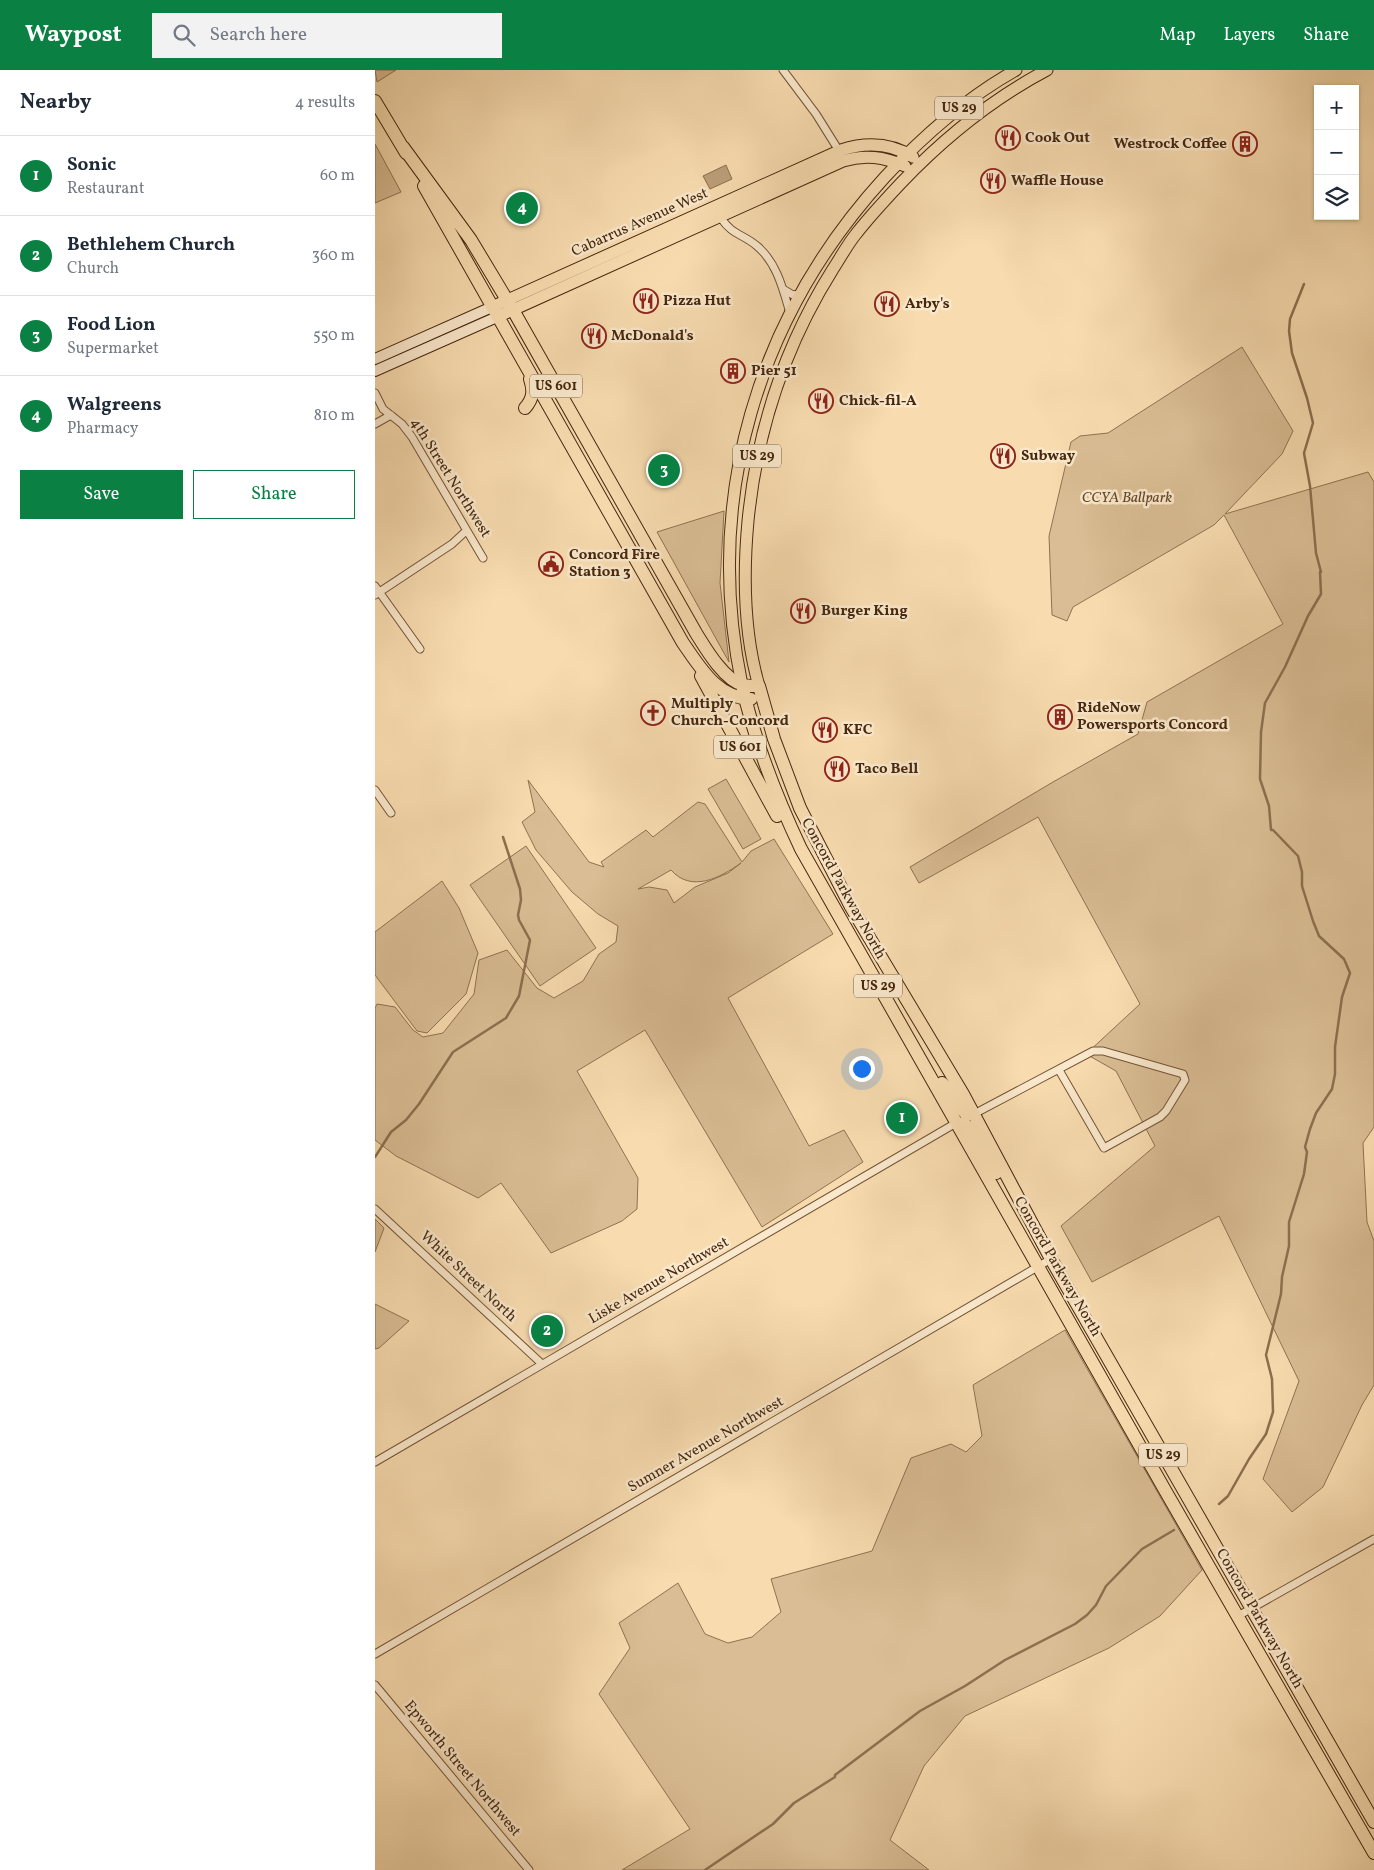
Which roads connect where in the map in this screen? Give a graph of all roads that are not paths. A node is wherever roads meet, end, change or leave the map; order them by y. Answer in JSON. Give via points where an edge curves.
{"nodes":[{"id":1,"x":783,"y":70,"type":"edge"},
{"id":2,"x":1016,"y":70,"type":"edge"},
{"id":3,"x":1047,"y":70,"type":"edge"},
{"id":4,"x":375,"y":101,"type":"edge"},
{"id":5,"x":403,"y":147,"type":"junction"},
{"id":6,"x":908,"y":154,"type":"junction"},
{"id":7,"x":841,"y":156,"type":"junction"},
{"id":8,"x":921,"y":162,"type":"junction"},
{"id":9,"x":898,"y":164,"type":"junction"},
{"id":10,"x":913,"y":171,"type":"junction"},
{"id":11,"x":770,"y":181,"type":"junction"},
{"id":12,"x":702,"y":211,"type":"junction"},
{"id":13,"x":721,"y":218,"type":"junction"},
{"id":14,"x":621,"y":262,"type":"junction"},
{"id":15,"x":783,"y":289,"type":"junction"},
{"id":16,"x":799,"y":294,"type":"junction"},
{"id":17,"x":510,"y":305,"type":"junction"},
{"id":18,"x":495,"y":312,"type":"junction"},
{"id":19,"x":790,"y":313,"type":"junction"},
{"id":20,"x":375,"y":359,"type":"edge"},
{"id":21,"x":526,"y":368,"type":"junction"},
{"id":22,"x":375,"y":371,"type":"edge"},
{"id":23,"x":375,"y":393,"type":"edge"},
{"id":24,"x":391,"y":415,"type":"junction"},
{"id":25,"x":553,"y":415,"type":"junction"},
{"id":26,"x":375,"y":424,"type":"edge"},
{"id":27,"x":466,"y":532,"type":"junction"},
{"id":28,"x":638,"y":532,"type":"junction"},
{"id":29,"x":624,"y":540,"type":"junction"},
{"id":30,"x":483,"y":558,"type":"dead end"},
{"id":31,"x":376,"y":591,"type":"edge"},
{"id":32,"x":683,"y":643,"type":"junction"},
{"id":33,"x":421,"y":649,"type":"dead end"},
{"id":34,"x":742,"y":685,"type":"junction"},
{"id":35,"x":761,"y":693,"type":"junction"},
{"id":36,"x":745,"y":699,"type":"junction"},
{"id":37,"x":375,"y":790,"type":"edge"},
{"id":38,"x":391,"y":813,"type":"dead end"},
{"id":39,"x":801,"y":849,"type":"junction"},
{"id":40,"x":873,"y":943,"type":"junction"},
{"id":41,"x":859,"y":952,"type":"junction"},
{"id":42,"x":896,"y":1018,"type":"junction"},
{"id":43,"x":1059,"y":1070,"type":"junction"},
{"id":44,"x":974,"y":1114,"type":"junction"},
{"id":45,"x":956,"y":1123,"type":"junction"},
{"id":46,"x":1010,"y":1184,"type":"junction"},
{"id":47,"x":375,"y":1209,"type":"edge"},
{"id":48,"x":1051,"y":1259,"type":"junction"},
{"id":49,"x":1039,"y":1267,"type":"junction"},
{"id":50,"x":542,"y":1364,"type":"junction"},
{"id":51,"x":375,"y":1462,"type":"edge"},
{"id":52,"x":1374,"y":1539,"type":"edge"},
{"id":53,"x":1253,"y":1609,"type":"junction"},
{"id":54,"x":1239,"y":1616,"type":"junction"},
{"id":55,"x":375,"y":1654,"type":"edge"},
{"id":56,"x":375,"y":1685,"type":"edge"},
{"id":57,"x":1374,"y":1822,"type":"edge"},
{"id":58,"x":1370,"y":1838,"type":"edge"},
{"id":59,"x":1374,"y":1853,"type":"edge"},
{"id":60,"x":529,"y":1870,"type":"edge"}],
"edges":[{"from":1,"to":7,"type":"street","via":[[816,114]]},
{"from":2,"to":6,"type":"main road","number":"US 29","via":[[964,104]]},
{"from":3,"to":8,"type":"main road","number":"US 29","via":[[987,107]]},
{"from":4,"to":5,"type":"highway","number":"US 601"},
{"from":5,"to":17,"type":"highway","number":"US 601","via":[[471,240]]},
{"from":5,"to":18,"type":"highway","number":"US 601"},
{"from":6,"to":7,"type":"main road","name":"Cabarrus Avenue West","via":[[879,145],[856,146]]},
{"from":6,"to":8,"type":"main road","name":"Cabarrus Avenue West"},
{"from":6,"to":9,"type":"main road","number":"US 29"},
{"from":7,"to":9,"type":"main road","name":"Cabarrus Avenue West","via":[[873,157]]},
{"from":7,"to":11,"type":"main road","name":"Cabarrus Avenue West"},
{"from":7,"to":13,"type":"main road","name":"Cabarrus Avenue West"},
{"from":8,"to":10,"type":"main road","number":"US 29"},
{"from":9,"to":10,"type":"main road","name":"Cabarrus Avenue West"},
{"from":9,"to":16,"type":"main road","number":"US 29","via":[[858,207]]},
{"from":10,"to":35,"type":"main road","number":"US 29","via":[[854,236],[810,309],[779,379],[760,438],[745,550],[747,611]]},
{"from":11,"to":12,"type":"main road","name":"Cabarrus Avenue West"},
{"from":11,"to":13,"type":"main road","via":[[765,189],[721,211]]},
{"from":12,"to":14,"type":"main road","via":[[696,221],[623,255]]},
{"from":12,"to":17,"type":"main road","name":"Cabarrus Avenue West"},
{"from":13,"to":14,"type":"main road","name":"Cabarrus Avenue West"},
{"from":13,"to":15,"type":"street","via":[[731,231],[764,253]]},
{"from":14,"to":17,"type":"main road","name":"Cabarrus Avenue West"},
{"from":15,"to":16,"type":"street","via":[[793,295]]},
{"from":15,"to":19,"type":"street"},
{"from":16,"to":19,"type":"main road","number":"US 29"},
{"from":17,"to":18,"type":"main road","name":"Cabarrus Avenue West"},
{"from":17,"to":28,"type":"highway","number":"US 601"},
{"from":18,"to":20,"type":"main road","name":"Cabarrus Avenue West"},
{"from":18,"to":21,"type":"highway","number":"US 601"},
{"from":18,"to":22,"type":"main road","name":"Cabarrus Avenue West"},
{"from":19,"to":34,"type":"main road","number":"US 29","via":[[767,366],[748,424],[731,520],[732,612]]},
{"from":21,"to":25,"type":"highway","number":"US 601"},
{"from":21,"to":25,"type":"highway","via":[[533,387],[530,402],[525,408],[541,406]]},
{"from":23,"to":24,"type":"street","name":"4th Street Northwest","via":[[381,406]]},
{"from":24,"to":26,"type":"street"},
{"from":24,"to":27,"type":"street","name":"4th Street Northwest","via":[[412,437]]},
{"from":25,"to":29,"type":"highway","number":"US 601"},
{"from":27,"to":30,"type":"street","name":"4th Street Northwest"},
{"from":27,"to":31,"type":"street"},
{"from":28,"to":29,"type":"highway"},
{"from":28,"to":34,"type":"highway","number":"US 601","via":[[709,654],[733,680]]},
{"from":29,"to":32,"type":"highway","number":"US 601"},
{"from":31,"to":33,"type":"street"},
{"from":32,"to":36,"type":"highway","via":[[707,677],[732,696]]},
{"from":32,"to":39,"type":"highway","number":"US 601","via":[[783,828]]},
{"from":34,"to":35,"type":"highway"},
{"from":34,"to":36,"type":"highway","name":"Concord Parkway North","number":"US 29"},
{"from":35,"to":36,"type":"highway"},
{"from":35,"to":40,"type":"highway","name":"Concord Parkway North","number":"US 29","via":[[800,808]]},
{"from":36,"to":39,"type":"highway","name":"Concord Parkway North","number":"US 29","via":[[767,772]]},
{"from":37,"to":38,"type":"street"},
{"from":39,"to":41,"type":"highway","name":"Concord Parkway North","number":"US 29"},
{"from":40,"to":41,"type":"highway"},
{"from":40,"to":44,"type":"highway","name":"Concord Parkway North","number":"US 29"},
{"from":41,"to":42,"type":"highway","name":"Concord Parkway North","number":"US 29"},
{"from":42,"to":44,"type":"highway","via":[[957,1103],[966,1114]]},
{"from":42,"to":45,"type":"highway","name":"Concord Parkway North","number":"US 29"},
{"from":43,"to":43,"type":"street","via":[[1104,1148],[1160,1117],[1185,1080],[1183,1074],[1103,1051],[1093,1051]]},
{"from":43,"to":44,"type":"street"},
{"from":44,"to":46,"type":"highway","name":"Concord Parkway North","number":"US 29"},
{"from":45,"to":46,"type":"highway","via":[[966,1125],[996,1173]]},
{"from":45,"to":49,"type":"highway","name":"Concord Parkway North","number":"US 29"},
{"from":45,"to":50,"type":"street","name":"Liske Avenue Northwest"},
{"from":46,"to":48,"type":"highway","name":"Concord Parkway North","number":"US 29"},
{"from":47,"to":50,"type":"street","name":"White Street North"},
{"from":48,"to":49,"type":"street","name":"Sumner Avenue Northwest"},
{"from":48,"to":53,"type":"highway","name":"Concord Parkway North","number":"US 29"},
{"from":49,"to":54,"type":"highway","name":"Concord Parkway North","number":"US 29"},
{"from":49,"to":55,"type":"street","name":"Sumner Avenue Northwest"},
{"from":50,"to":51,"type":"street","name":"Liske Avenue Northwest"},
{"from":52,"to":53,"type":"street"},
{"from":53,"to":54,"type":"street"},
{"from":53,"to":57,"type":"highway","name":"Concord Parkway North","number":"US 29"},
{"from":54,"to":58,"type":"highway","name":"Concord Parkway North","number":"US 29"},
{"from":56,"to":60,"type":"street","name":"Epworth Street Northwest"},
{"from":58,"to":59,"type":"highway","name":"Concord Parkway North","number":"US 29"}]}
